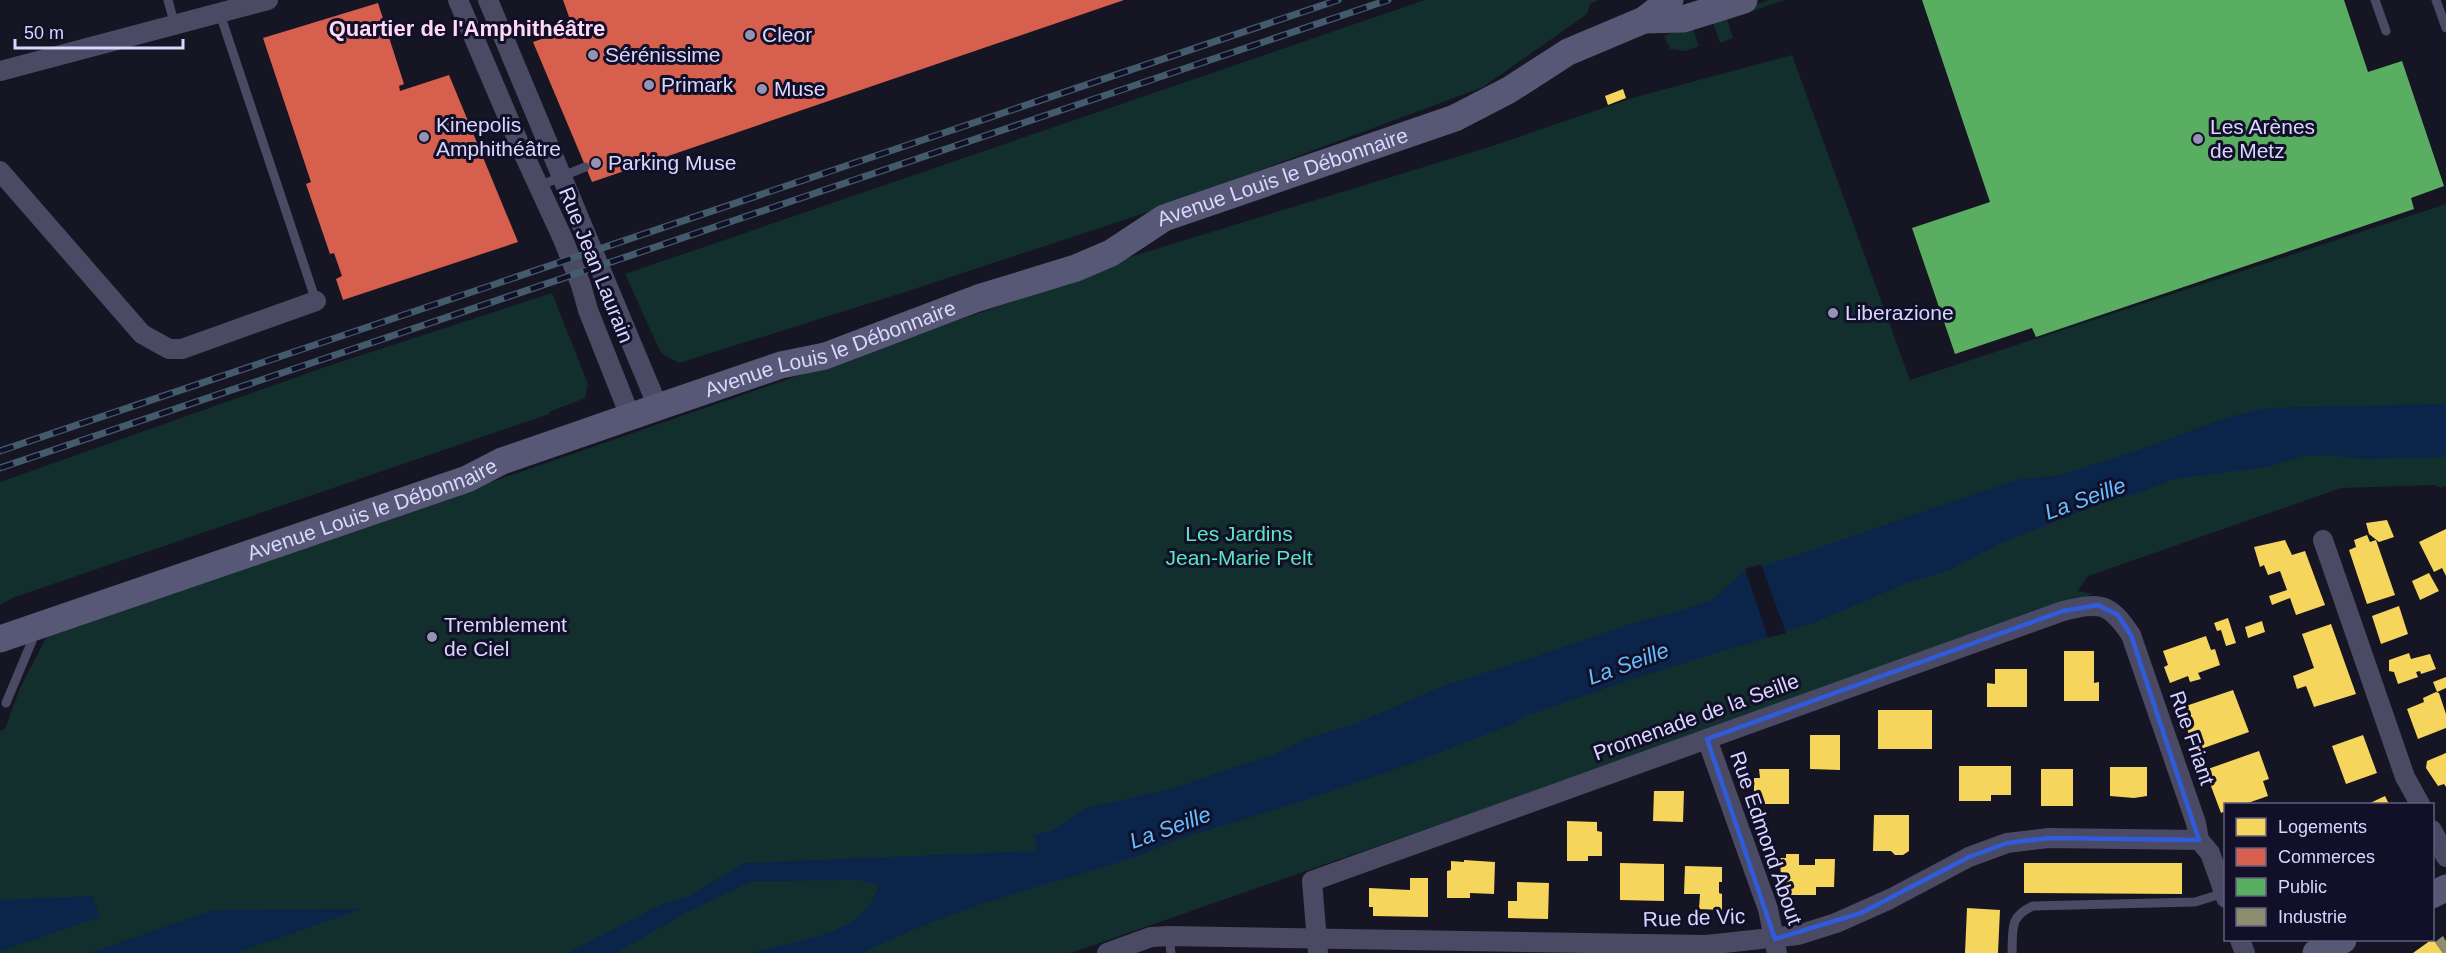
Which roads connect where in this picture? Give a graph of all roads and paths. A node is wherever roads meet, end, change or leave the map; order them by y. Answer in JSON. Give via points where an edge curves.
{"nodes":[{"id":1,"x":168,"y":0,"type":"edge"},
{"id":2,"x":268,"y":0,"type":"edge"},
{"id":3,"x":458,"y":0,"type":"edge"},
{"id":4,"x":488,"y":0,"type":"edge"},
{"id":5,"x":1670,"y":0,"type":"edge"},
{"id":6,"x":1744,"y":0,"type":"edge"},
{"id":7,"x":2375,"y":0,"type":"edge"},
{"id":8,"x":2436,"y":0,"type":"edge"},
{"id":9,"x":248,"y":3,"type":"edge"},
{"id":10,"x":1641,"y":10,"type":"edge"},
{"id":11,"x":220,"y":14,"type":"junction"},
{"id":12,"x":174,"y":26,"type":"junction"},
{"id":13,"x":2446,"y":28,"type":"edge"},
{"id":14,"x":2386,"y":31,"type":"dead end"},
{"id":15,"x":0,"y":71,"type":"edge"},
{"id":16,"x":585,"y":167,"type":"dead end"},
{"id":17,"x":0,"y":171,"type":"edge"},
{"id":18,"x":562,"y":176,"type":"junction"},
{"id":19,"x":539,"y":186,"type":"junction"},
{"id":20,"x":316,"y":301,"type":"joint"},
{"id":21,"x":658,"y":407,"type":"junction"},
{"id":22,"x":630,"y":416,"type":"junction"},
{"id":23,"x":2323,"y":540,"type":"dead end"},
{"id":24,"x":2098,"y":605,"type":"joint"},
{"id":25,"x":28,"y":630,"type":"junction"},
{"id":26,"x":0,"y":639,"type":"edge"},
{"id":27,"x":6,"y":703,"type":"dead end"},
{"id":28,"x":1707,"y":739,"type":"junction"},
{"id":29,"x":2419,"y":803,"type":"edge"},
{"id":30,"x":2434,"y":832,"type":"edge"},
{"id":31,"x":2199,"y":840,"type":"junction"},
{"id":32,"x":2446,"y":857,"type":"edge"},
{"id":33,"x":2224,"y":892,"type":"edge"},
{"id":34,"x":2224,"y":895,"type":"edge"},
{"id":35,"x":2339,"y":941,"type":"edge"},
{"id":36,"x":1170,"y":945,"type":"edge"},
{"id":37,"x":1317,"y":946,"type":"edge"},
{"id":38,"x":1776,"y":946,"type":"edge"},
{"id":39,"x":1740,"y":948,"type":"edge"},
{"id":40,"x":1107,"y":953,"type":"edge"},
{"id":41,"x":2012,"y":953,"type":"edge"},
{"id":42,"x":2316,"y":953,"type":"edge"}],
"edges":[{"from":1,"to":12,"type":"lane"},
{"from":2,"to":9,"type":"street"},
{"from":3,"to":19,"type":"street","name":"Rue Jean Laurain"},
{"from":4,"to":18,"type":"street","name":"Rue Jean Laurain"},
{"from":5,"to":10,"type":"street","name":"Avenue Louis le Débonnaire"},
{"from":6,"to":10,"type":"street","name":"Avenue Louis le Débonnaire","via":[[1683,19]]},
{"from":7,"to":14,"type":"lane"},
{"from":8,"to":13,"type":"lane"},
{"from":9,"to":11,"type":"street"},
{"from":10,"to":21,"type":"street","name":"Avenue Louis le Débonnaire","via":[[1455,118],[1164,218],[1111,253],[1039,281],[978,298],[825,356],[781,365]]},
{"from":11,"to":12,"type":"street"},
{"from":11,"to":20,"type":"lane"},
{"from":12,"to":15,"type":"street"},
{"from":16,"to":18,"type":"lane"},
{"from":17,"to":20,"type":"street","via":[[142,334],[169,349],[182,350]]},
{"from":18,"to":19,"type":"lane"},
{"from":18,"to":21,"type":"street","name":"Rue Jean Laurain"},
{"from":19,"to":22,"type":"street","name":"Rue Jean Laurain"},
{"from":21,"to":22,"type":"street","name":"Avenue Louis le Débonnaire"},
{"from":22,"to":25,"type":"street","name":"Avenue Louis le Débonnaire","via":[[502,461],[467,479]]},
{"from":23,"to":29,"type":"street","via":[[2405,777]]},
{"from":24,"to":28,"type":"street","name":"Promenade de la Seille","via":[[2063,611]]},
{"from":24,"to":31,"type":"street","name":"Rue Friant","via":[[2118,615],[2131,635]]},
{"from":25,"to":26,"type":"street","name":"Avenue Louis le Débonnaire"},
{"from":25,"to":27,"type":"lane","via":[[32,641]]},
{"from":28,"to":37,"type":"street","name":"Promenade de la Seille","via":[[1312,881]]},
{"from":28,"to":38,"type":"street","name":"Rue Edmond About","via":[[1768,909]]},
{"from":30,"to":32,"type":"street"},
{"from":31,"to":33,"type":"street","name":"Rue Friant","via":[[2210,853]]},
{"from":31,"to":38,"type":"street","name":"Rue de Vic","via":[[2049,838],[2007,843],[1969,857],[1861,913]]},
{"from":34,"to":41,"type":"lane","via":[[2195,902],[2033,906],[2021,911],[2014,921]]},
{"from":35,"to":42,"type":"street"},
{"from":36,"to":37,"type":"street","name":"Rue de Vic"},
{"from":36,"to":40,"type":"street","via":[[1150,937]]},
{"from":37,"to":39,"type":"street","name":"Rue de Vic"},
{"from":38,"to":39,"type":"street","name":"Rue de Vic"}]}
